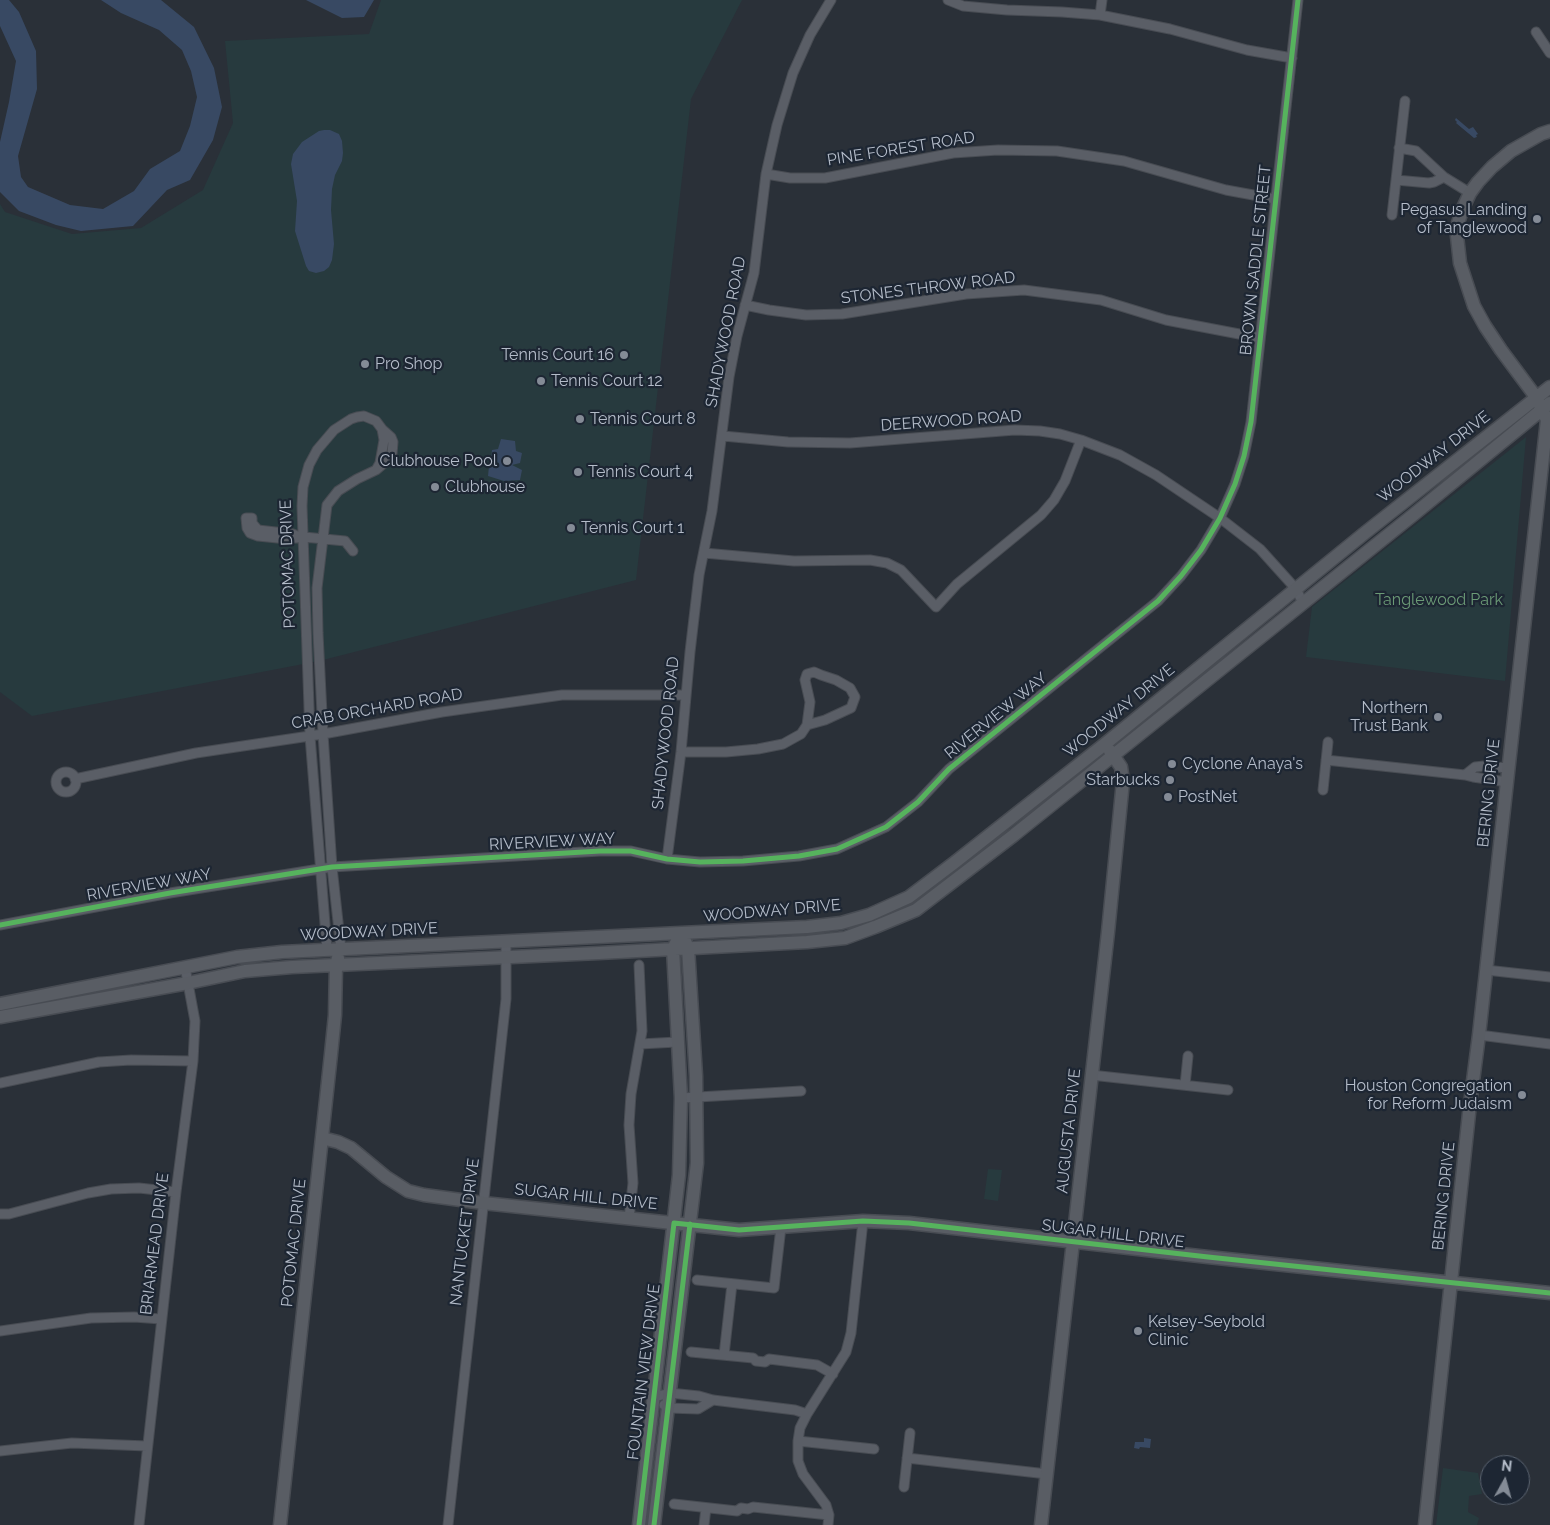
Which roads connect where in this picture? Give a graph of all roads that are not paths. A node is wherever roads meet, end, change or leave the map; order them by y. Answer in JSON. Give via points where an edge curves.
{"nodes":[{"id":1,"x":832,"y":0,"type":"edge"},
{"id":2,"x":948,"y":0,"type":"edge"},
{"id":3,"x":1102,"y":0,"type":"edge"},
{"id":4,"x":1298,"y":0,"type":"edge"},
{"id":5,"x":1100,"y":15,"type":"junction"},
{"id":6,"x":1536,"y":32,"type":"dead end"},
{"id":7,"x":1550,"y":53,"type":"edge"},
{"id":8,"x":1292,"y":58,"type":"junction"},
{"id":9,"x":1405,"y":102,"type":"dead end"},
{"id":10,"x":1550,"y":131,"type":"edge"},
{"id":11,"x":1399,"y":148,"type":"junction"},
{"id":12,"x":766,"y":174,"type":"junction"},
{"id":13,"x":1444,"y":177,"type":"junction"},
{"id":14,"x":1396,"y":180,"type":"junction"},
{"id":15,"x":1470,"y":193,"type":"junction"},
{"id":16,"x":1275,"y":199,"type":"junction"},
{"id":17,"x":1392,"y":215,"type":"dead end"},
{"id":18,"x":745,"y":304,"type":"junction"},
{"id":19,"x":1260,"y":338,"type":"junction"},
{"id":20,"x":1550,"y":387,"type":"edge"},
{"id":21,"x":1536,"y":397,"type":"junction"},
{"id":22,"x":1546,"y":406,"type":"edge"},
{"id":23,"x":723,"y":436,"type":"junction"},
{"id":24,"x":1081,"y":440,"type":"junction"},
{"id":25,"x":1394,"y":509,"type":"junction"},
{"id":26,"x":1220,"y":518,"type":"junction"},
{"id":27,"x":1404,"y":521,"type":"junction"},
{"id":28,"x":1366,"y":532,"type":"junction"},
{"id":29,"x":301,"y":537,"type":"junction"},
{"id":30,"x":323,"y":539,"type":"junction"},
{"id":31,"x":1376,"y":544,"type":"junction"},
{"id":32,"x":353,"y":551,"type":"dead end"},
{"id":33,"x":704,"y":554,"type":"junction"},
{"id":34,"x":1296,"y":589,"type":"junction"},
{"id":35,"x":1303,"y":603,"type":"junction"},
{"id":36,"x":1195,"y":671,"type":"junction"},
{"id":37,"x":1204,"y":682,"type":"junction"},
{"id":38,"x":686,"y":694,"type":"junction"},
{"id":39,"x":807,"y":725,"type":"junction"},
{"id":40,"x":323,"y":734,"type":"junction"},
{"id":41,"x":310,"y":736,"type":"junction"},
{"id":42,"x":1328,"y":742,"type":"dead end"},
{"id":43,"x":1105,"y":744,"type":"junction"},
{"id":44,"x":681,"y":752,"type":"junction"},
{"id":45,"x":1113,"y":756,"type":"junction"},
{"id":46,"x":1326,"y":760,"type":"junction"},
{"id":47,"x":1508,"y":768,"type":"junction"},
{"id":48,"x":1465,"y":774,"type":"junction"},
{"id":49,"x":76,"y":779,"type":"dead end"},
{"id":50,"x":1507,"y":782,"type":"junction"},
{"id":51,"x":1323,"y":790,"type":"dead end"},
{"id":52,"x":1005,"y":823,"type":"junction"},
{"id":53,"x":1014,"y":835,"type":"junction"},
{"id":54,"x":667,"y":859,"type":"junction"},
{"id":55,"x":332,"y":867,"type":"junction"},
{"id":56,"x":320,"y":869,"type":"junction"},
{"id":57,"x":0,"y":925,"type":"edge"},
{"id":58,"x":807,"y":927,"type":"junction"},
{"id":59,"x":681,"y":934,"type":"junction"},
{"id":60,"x":506,"y":942,"type":"junction"},
{"id":61,"x":807,"y":942,"type":"junction"},
{"id":62,"x":688,"y":948,"type":"junction"},
{"id":63,"x":341,"y":949,"type":"junction"},
{"id":64,"x":673,"y":949,"type":"junction"},
{"id":65,"x":327,"y":950,"type":"junction"},
{"id":66,"x":507,"y":956,"type":"junction"},
{"id":67,"x":336,"y":965,"type":"junction"},
{"id":68,"x":639,"y":965,"type":"dead end"},
{"id":69,"x":185,"y":967,"type":"junction"},
{"id":70,"x":1486,"y":970,"type":"junction"},
{"id":71,"x":1550,"y":977,"type":"edge"},
{"id":72,"x":188,"y":983,"type":"junction"},
{"id":73,"x":0,"y":1004,"type":"edge"},
{"id":74,"x":0,"y":1017,"type":"edge"},
{"id":75,"x":1479,"y":1035,"type":"junction"},
{"id":76,"x":677,"y":1042,"type":"junction"},
{"id":77,"x":640,"y":1044,"type":"junction"},
{"id":78,"x":1550,"y":1044,"type":"edge"},
{"id":79,"x":1188,"y":1056,"type":"dead end"},
{"id":80,"x":193,"y":1061,"type":"junction"},
{"id":81,"x":1091,"y":1075,"type":"junction"},
{"id":82,"x":0,"y":1083,"type":"edge"},
{"id":83,"x":1184,"y":1085,"type":"junction"},
{"id":84,"x":1228,"y":1090,"type":"dead end"},
{"id":85,"x":801,"y":1091,"type":"dead end"},
{"id":86,"x":681,"y":1098,"type":"junction"},
{"id":87,"x":697,"y":1098,"type":"junction"},
{"id":88,"x":322,"y":1138,"type":"junction"},
{"id":89,"x":176,"y":1192,"type":"junction"},
{"id":90,"x":483,"y":1203,"type":"junction"},
{"id":91,"x":0,"y":1214,"type":"edge"},
{"id":92,"x":629,"y":1218,"type":"junction"},
{"id":93,"x":863,"y":1221,"type":"junction"},
{"id":94,"x":674,"y":1223,"type":"junction"},
{"id":95,"x":690,"y":1224,"type":"junction"},
{"id":96,"x":781,"y":1227,"type":"junction"},
{"id":97,"x":1073,"y":1242,"type":"junction"},
{"id":98,"x":696,"y":1280,"type":"dead end"},
{"id":99,"x":1451,"y":1282,"type":"junction"},
{"id":100,"x":732,"y":1284,"type":"junction"},
{"id":101,"x":1550,"y":1292,"type":"edge"},
{"id":102,"x":161,"y":1319,"type":"junction"},
{"id":103,"x":0,"y":1331,"type":"edge"},
{"id":104,"x":691,"y":1352,"type":"dead end"},
{"id":105,"x":724,"y":1355,"type":"junction"},
{"id":106,"x":833,"y":1374,"type":"junction"},
{"id":107,"x":670,"y":1393,"type":"junction"},
{"id":108,"x":654,"y":1397,"type":"junction"},
{"id":109,"x":713,"y":1400,"type":"junction"},
{"id":110,"x":668,"y":1408,"type":"junction"},
{"id":111,"x":808,"y":1414,"type":"junction"},
{"id":112,"x":910,"y":1434,"type":"dead end"},
{"id":113,"x":798,"y":1441,"type":"junction"},
{"id":114,"x":147,"y":1446,"type":"junction"},
{"id":115,"x":874,"y":1449,"type":"dead end"},
{"id":116,"x":0,"y":1450,"type":"edge"},
{"id":117,"x":907,"y":1458,"type":"junction"},
{"id":118,"x":1047,"y":1474,"type":"junction"},
{"id":119,"x":904,"y":1487,"type":"dead end"},
{"id":120,"x":674,"y":1504,"type":"dead end"},
{"id":121,"x":706,"y":1508,"type":"junction"},
{"id":122,"x":830,"y":1515,"type":"junction"},
{"id":123,"x":138,"y":1525,"type":"edge"},
{"id":124,"x":280,"y":1525,"type":"edge"},
{"id":125,"x":448,"y":1525,"type":"edge"},
{"id":126,"x":639,"y":1525,"type":"edge"},
{"id":127,"x":654,"y":1525,"type":"edge"},
{"id":128,"x":704,"y":1525,"type":"edge"},
{"id":129,"x":828,"y":1525,"type":"edge"},
{"id":130,"x":1041,"y":1525,"type":"edge"},
{"id":131,"x":1425,"y":1525,"type":"edge"}],
"edges":[{"from":1,"to":12,"type":"street","name":"SHADYWOOD ROAD","via":[[810,36],[793,74]]},
{"from":2,"to":5,"type":"street","via":[[963,6]]},
{"from":3,"to":5,"type":"street"},
{"from":4,"to":8,"type":"street","name":"BROWN SADDLE STREET"},
{"from":5,"to":8,"type":"street"},
{"from":6,"to":7,"type":"street"},
{"from":8,"to":16,"type":"street","name":"BROWN SADDLE STREET"},
{"from":9,"to":11,"type":"street"},
{"from":10,"to":15,"type":"main road","name":"BERING DRIVE","via":[[1497,163]]},
{"from":11,"to":13,"type":"street","via":[[1418,152]]},
{"from":11,"to":14,"type":"street"},
{"from":12,"to":16,"type":"street","name":"PINE FOREST ROAD","via":[[825,178],[953,153],[1057,151],[1124,161],[1226,190]]},
{"from":12,"to":18,"type":"street","name":"SHADYWOOD ROAD","via":[[754,273]]},
{"from":13,"to":14,"type":"street","via":[[1429,183]]},
{"from":13,"to":15,"type":"street"},
{"from":14,"to":17,"type":"street"},
{"from":15,"to":21,"type":"main road","name":"BERING DRIVE","via":[[1458,223],[1463,276],[1485,326]]},
{"from":16,"to":19,"type":"street","name":"BROWN SADDLE STREET"},
{"from":18,"to":19,"type":"street","name":"STONES THROW ROAD","via":[[806,315],[842,314],[966,294],[1024,290],[1101,300],[1166,320]]},
{"from":18,"to":23,"type":"street","name":"SHADYWOOD ROAD","via":[[729,377]]},
{"from":19,"to":26,"type":"street","name":"BROWN SADDLE STREET","via":[[1244,456]]},
{"from":20,"to":21,"type":"main road","name":"WOODWAY DRIVE"},
{"from":21,"to":22,"type":"main road","name":"BERING DRIVE"},
{"from":21,"to":25,"type":"main road","name":"WOODWAY DRIVE"},
{"from":22,"to":27,"type":"main road","name":"WOODWAY DRIVE"},
{"from":22,"to":47,"type":"main road","name":"BERING DRIVE"},
{"from":23,"to":24,"type":"street","name":"DEERWOOD ROAD","via":[[850,444],[1015,430],[1060,434]]},
{"from":23,"to":33,"type":"street","name":"SHADYWOOD ROAD"},
{"from":24,"to":26,"type":"street","name":"DEERWOOD ROAD","via":[[1120,455],[1156,475]]},
{"from":24,"to":33,"type":"street","via":[[1065,481],[1041,515],[958,584],[936,607],[901,570],[887,563]]},
{"from":25,"to":27,"type":"main road"},
{"from":25,"to":28,"type":"main road","name":"WOODWAY DRIVE"},
{"from":26,"to":34,"type":"street","name":"DEERWOOD ROAD","via":[[1260,549]]},
{"from":26,"to":54,"type":"street","name":"RIVERVIEW WAY","via":[[1201,550],[1158,601],[949,770],[918,802],[886,827],[837,849],[799,856],[735,862]]},
{"from":27,"to":31,"type":"main road","name":"WOODWAY DRIVE"},
{"from":28,"to":31,"type":"main road"},
{"from":28,"to":34,"type":"main road","name":"WOODWAY DRIVE"},
{"from":29,"to":29,"type":"street","via":[[258,530],[252,518],[246,518],[250,533],[258,536]]},
{"from":29,"to":30,"type":"street"},
{"from":29,"to":30,"type":"street","name":"POTOMAC DRIVE","via":[[303,487],[317,450],[334,430],[351,419],[371,418],[382,429],[384,440],[380,463],[376,470],[338,492],[327,505]]},
{"from":29,"to":41,"type":"street","name":"POTOMAC DRIVE"},
{"from":30,"to":32,"type":"street","via":[[345,541]]},
{"from":30,"to":40,"type":"street","name":"POTOMAC DRIVE","via":[[317,588]]},
{"from":31,"to":35,"type":"main road","name":"WOODWAY DRIVE"},
{"from":33,"to":38,"type":"street","name":"SHADYWOOD ROAD"},
{"from":34,"to":35,"type":"street","name":"DEERWOOD ROAD"},
{"from":34,"to":36,"type":"main road","name":"WOODWAY DRIVE"},
{"from":35,"to":37,"type":"main road","name":"WOODWAY DRIVE"},
{"from":36,"to":37,"type":"main road"},
{"from":36,"to":43,"type":"main road","name":"WOODWAY DRIVE"},
{"from":37,"to":45,"type":"main road","name":"WOODWAY DRIVE"},
{"from":38,"to":40,"type":"street","name":"CRAB ORCHARD ROAD","via":[[562,695],[442,712]]},
{"from":38,"to":44,"type":"street","name":"SHADYWOOD ROAD"},
{"from":39,"to":39,"type":"street","via":[[851,708],[855,697],[850,688],[814,672],[807,674],[805,680],[810,702]]},
{"from":39,"to":44,"type":"street","via":[[801,734],[783,744],[758,750]]},
{"from":40,"to":41,"type":"street","name":"CRAB ORCHARD ROAD"},
{"from":40,"to":55,"type":"street","name":"POTOMAC DRIVE"},
{"from":41,"to":49,"type":"street","name":"CRAB ORCHARD ROAD","via":[[168,758]]},
{"from":41,"to":56,"type":"street","name":"POTOMAC DRIVE"},
{"from":42,"to":46,"type":"street"},
{"from":43,"to":45,"type":"main road","name":"AUGUSTA DRIVE"},
{"from":43,"to":52,"type":"main road","name":"WOODWAY DRIVE"},
{"from":44,"to":54,"type":"street","name":"SHADYWOOD ROAD"},
{"from":45,"to":53,"type":"main road","name":"WOODWAY DRIVE"},
{"from":45,"to":81,"type":"main road","name":"AUGUSTA DRIVE","via":[[1121,767],[1123,781]]},
{"from":46,"to":48,"type":"street"},
{"from":46,"to":51,"type":"street"},
{"from":47,"to":48,"type":"street","via":[[1475,766]]},
{"from":47,"to":50,"type":"main road","name":"BERING DRIVE"},
{"from":48,"to":50,"type":"street"},
{"from":50,"to":70,"type":"main road","name":"BERING DRIVE"},
{"from":52,"to":53,"type":"main road"},
{"from":52,"to":58,"type":"main road","name":"WOODWAY DRIVE","via":[[909,897],[870,915]]},
{"from":53,"to":61,"type":"main road","name":"WOODWAY DRIVE","via":[[916,910],[845,938]]},
{"from":54,"to":55,"type":"street","name":"RIVERVIEW WAY","via":[[631,851],[600,851]]},
{"from":55,"to":56,"type":"street","name":"RIVERVIEW WAY"},
{"from":55,"to":63,"type":"street","name":"POTOMAC DRIVE"},
{"from":56,"to":57,"type":"street","name":"RIVERVIEW WAY"},
{"from":56,"to":65,"type":"street","name":"POTOMAC DRIVE"},
{"from":58,"to":59,"type":"main road","name":"WOODWAY DRIVE"},
{"from":58,"to":61,"type":"main road"},
{"from":59,"to":60,"type":"main road","name":"WOODWAY DRIVE"},
{"from":59,"to":62,"type":"main road","name":"FOUNTAIN VIEW DRIVE"},
{"from":59,"to":64,"type":"main road"},
{"from":60,"to":63,"type":"main road","name":"WOODWAY DRIVE"},
{"from":60,"to":66,"type":"street","name":"NANTUCKET DRIVE"},
{"from":61,"to":62,"type":"main road","name":"WOODWAY DRIVE"},
{"from":62,"to":64,"type":"main road","name":"WOODWAY DRIVE"},
{"from":62,"to":87,"type":"main road","name":"FOUNTAIN VIEW DRIVE"},
{"from":63,"to":65,"type":"main road","name":"WOODWAY DRIVE"},
{"from":63,"to":67,"type":"main road","name":"POTOMAC DRIVE"},
{"from":64,"to":66,"type":"main road","name":"WOODWAY DRIVE"},
{"from":64,"to":76,"type":"main road","name":"FOUNTAIN VIEW DRIVE"},
{"from":65,"to":67,"type":"main road","name":"POTOMAC DRIVE"},
{"from":65,"to":69,"type":"main road","name":"WOODWAY DRIVE","via":[[237,957]]},
{"from":66,"to":67,"type":"main road","name":"WOODWAY DRIVE"},
{"from":66,"to":90,"type":"street","name":"NANTUCKET DRIVE","via":[[506,999]]},
{"from":67,"to":72,"type":"main road","name":"WOODWAY DRIVE","via":[[246,971]]},
{"from":67,"to":88,"type":"main road","name":"POTOMAC DRIVE","via":[[335,1015]]},
{"from":68,"to":77,"type":"street"},
{"from":69,"to":72,"type":"street","name":"BRIARMEAD DRIVE"},
{"from":69,"to":73,"type":"main road","name":"WOODWAY DRIVE"},
{"from":70,"to":71,"type":"street"},
{"from":70,"to":75,"type":"main road","name":"BERING DRIVE"},
{"from":72,"to":74,"type":"main road","name":"WOODWAY DRIVE"},
{"from":72,"to":80,"type":"street","name":"BRIARMEAD DRIVE","via":[[195,1021]]},
{"from":75,"to":78,"type":"street"},
{"from":75,"to":99,"type":"main road","name":"BERING DRIVE"},
{"from":76,"to":77,"type":"street"},
{"from":76,"to":86,"type":"main road","name":"FOUNTAIN VIEW DRIVE"},
{"from":77,"to":92,"type":"street","via":[[629,1125],[633,1183]]},
{"from":79,"to":83,"type":"street"},
{"from":80,"to":82,"type":"street","via":[[99,1062]]},
{"from":80,"to":89,"type":"street","name":"BRIARMEAD DRIVE"},
{"from":81,"to":83,"type":"street"},
{"from":81,"to":97,"type":"main road","name":"AUGUSTA DRIVE"},
{"from":83,"to":84,"type":"street"},
{"from":85,"to":87,"type":"street"},
{"from":86,"to":87,"type":"street"},
{"from":86,"to":94,"type":"main road","name":"FOUNTAIN VIEW DRIVE"},
{"from":87,"to":95,"type":"main road","name":"FOUNTAIN VIEW DRIVE","via":[[697,1163]]},
{"from":88,"to":90,"type":"main road","name":"SUGAR HILL DRIVE","via":[[350,1148],[408,1191]]},
{"from":88,"to":124,"type":"main road","name":"POTOMAC DRIVE"},
{"from":89,"to":91,"type":"street","via":[[111,1189]]},
{"from":89,"to":102,"type":"street","name":"BRIARMEAD DRIVE"},
{"from":90,"to":92,"type":"main road","name":"SUGAR HILL DRIVE"},
{"from":90,"to":125,"type":"street","name":"NANTUCKET DRIVE"},
{"from":92,"to":94,"type":"main road","name":"SUGAR HILL DRIVE"},
{"from":93,"to":96,"type":"main road","name":"SUGAR HILL DRIVE"},
{"from":93,"to":97,"type":"main road","name":"SUGAR HILL DRIVE","via":[[909,1223]]},
{"from":93,"to":106,"type":"street","via":[[850,1333],[846,1352]]},
{"from":94,"to":95,"type":"main road","name":"SUGAR HILL DRIVE"},
{"from":94,"to":108,"type":"main road","name":"FOUNTAIN VIEW DRIVE"},
{"from":95,"to":96,"type":"main road","name":"SUGAR HILL DRIVE","via":[[739,1230]]},
{"from":95,"to":107,"type":"main road","name":"FOUNTAIN VIEW DRIVE"},
{"from":96,"to":100,"type":"street","via":[[774,1288]]},
{"from":97,"to":99,"type":"main road","name":"SUGAR HILL DRIVE"},
{"from":97,"to":118,"type":"main road","name":"AUGUSTA DRIVE"},
{"from":98,"to":100,"type":"street"},
{"from":99,"to":101,"type":"main road","name":"SUGAR HILL DRIVE"},
{"from":99,"to":131,"type":"main road","name":"BERING DRIVE"},
{"from":100,"to":105,"type":"street"},
{"from":102,"to":103,"type":"street","via":[[91,1318]]},
{"from":102,"to":114,"type":"street","name":"BRIARMEAD DRIVE"},
{"from":104,"to":105,"type":"street"},
{"from":105,"to":106,"type":"street","via":[[765,1362],[817,1365]]},
{"from":106,"to":111,"type":"street"},
{"from":107,"to":108,"type":"street"},
{"from":107,"to":109,"type":"street"},
{"from":107,"to":110,"type":"main road","name":"FOUNTAIN VIEW DRIVE"},
{"from":108,"to":110,"type":"street"},
{"from":108,"to":126,"type":"main road","name":"FOUNTAIN VIEW DRIVE"},
{"from":109,"to":110,"type":"street","via":[[698,1409]]},
{"from":109,"to":111,"type":"street"},
{"from":110,"to":127,"type":"main road","name":"FOUNTAIN VIEW DRIVE"},
{"from":111,"to":113,"type":"street","via":[[800,1428]]},
{"from":112,"to":117,"type":"street"},
{"from":113,"to":115,"type":"street"},
{"from":113,"to":122,"type":"street","via":[[798,1461],[803,1474]]},
{"from":114,"to":116,"type":"street","via":[[72,1444]]},
{"from":114,"to":123,"type":"street","name":"BRIARMEAD DRIVE"},
{"from":117,"to":118,"type":"street"},
{"from":117,"to":119,"type":"street"},
{"from":118,"to":130,"type":"main road","name":"AUGUSTA DRIVE"},
{"from":120,"to":121,"type":"street"},
{"from":121,"to":122,"type":"street","via":[[737,1511],[753,1507]]},
{"from":121,"to":128,"type":"street"},
{"from":122,"to":129,"type":"street"}]}
